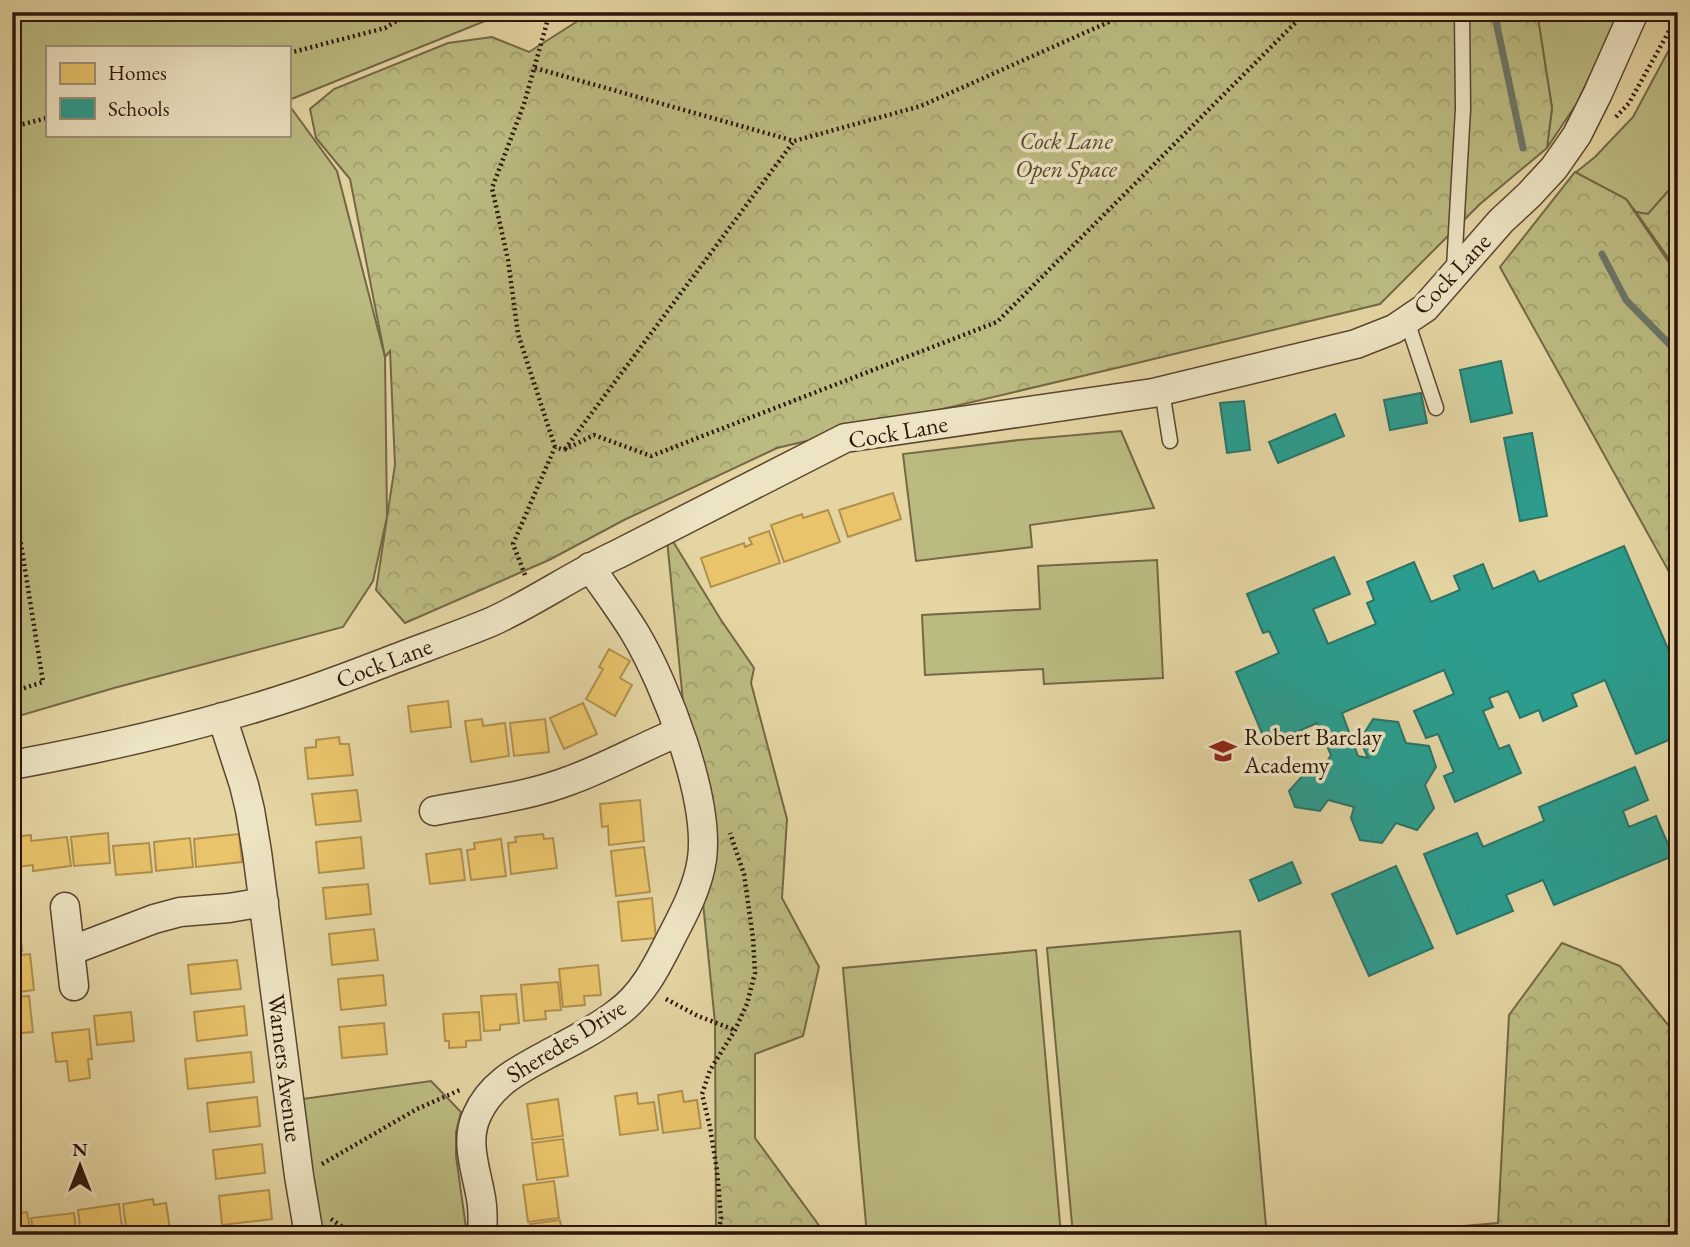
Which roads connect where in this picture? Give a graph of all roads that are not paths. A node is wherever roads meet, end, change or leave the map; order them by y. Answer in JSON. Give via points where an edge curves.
{"nodes":[{"id":1,"x":1462,"y":12,"type":"edge"},
{"id":2,"x":1634,"y":12,"type":"edge"},
{"id":3,"x":1454,"y":277,"type":"junction"},
{"id":4,"x":1407,"y":321,"type":"junction"},
{"id":5,"x":1162,"y":391,"type":"junction"},
{"id":6,"x":1436,"y":408,"type":"dead end"},
{"id":7,"x":1170,"y":441,"type":"dead end"},
{"id":8,"x":590,"y":567,"type":"junction"},
{"id":9,"x":222,"y":717,"type":"junction"},
{"id":10,"x":679,"y":732,"type":"junction"},
{"id":11,"x":12,"y":765,"type":"edge"},
{"id":12,"x":434,"y":811,"type":"dead end"},
{"id":13,"x":264,"y":902,"type":"junction"},
{"id":14,"x":65,"y":907,"type":"dead end"},
{"id":15,"x":70,"y":951,"type":"junction"},
{"id":16,"x":74,"y":986,"type":"dead end"},
{"id":17,"x":309,"y":1235,"type":"edge"},
{"id":18,"x":482,"y":1235,"type":"edge"}],
"edges":[{"from":1,"to":3,"type":"lane","via":[[1463,109]]},
{"from":2,"to":3,"type":"street","name":"Cock Lane","via":[[1577,135]]},
{"from":3,"to":4,"type":"street","name":"Cock Lane"},
{"from":4,"to":5,"type":"street","name":"Cock Lane","via":[[1356,344]]},
{"from":4,"to":6,"type":"lane"},
{"from":5,"to":7,"type":"lane"},
{"from":5,"to":8,"type":"street","name":"Cock Lane","via":[[845,438]]},
{"from":8,"to":9,"type":"street","name":"Cock Lane","via":[[491,622],[358,674]]},
{"from":8,"to":10,"type":"street","name":"Sheredes Drive","via":[[646,653]]},
{"from":9,"to":11,"type":"street","name":"Cock Lane","via":[[104,748]]},
{"from":9,"to":13,"type":"street","name":"Warners Avenue","via":[[250,810]]},
{"from":10,"to":12,"type":"street","via":[[572,780],[522,795]]},
{"from":10,"to":18,"type":"street","name":"Sheredes Drive","via":[[700,811],[702,856],[697,881],[644,988],[616,1014],[512,1073],[484,1101],[472,1126],[471,1143]]},
{"from":13,"to":15,"type":"street","via":[[180,912]]},
{"from":13,"to":17,"type":"street","name":"Warners Avenue"},
{"from":14,"to":15,"type":"street"},
{"from":15,"to":16,"type":"street"}]}
